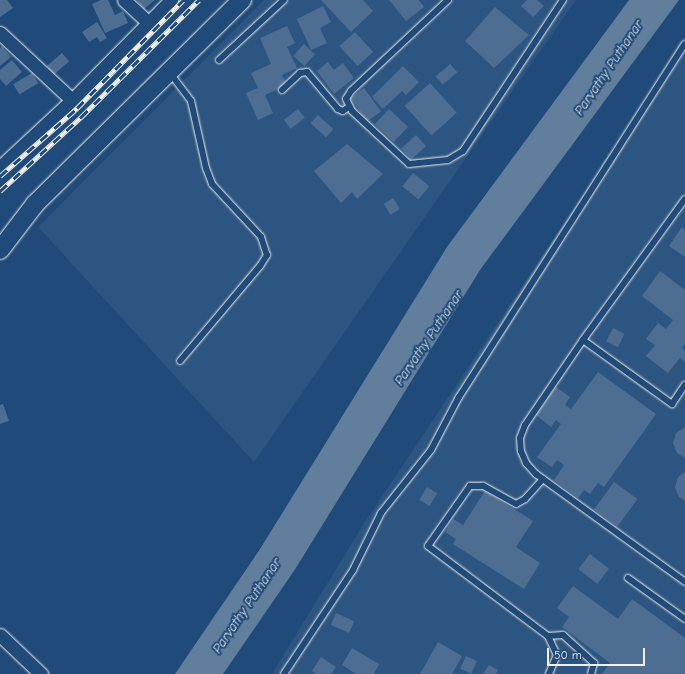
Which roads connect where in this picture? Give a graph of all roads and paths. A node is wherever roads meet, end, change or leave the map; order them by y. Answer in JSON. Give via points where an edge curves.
{"nodes":[{"id":1,"x":124,"y":0,"type":"edge"},
{"id":2,"x":171,"y":0,"type":"edge"},
{"id":3,"x":242,"y":0,"type":"edge"},
{"id":4,"x":284,"y":0,"type":"edge"},
{"id":5,"x":448,"y":0,"type":"edge"},
{"id":6,"x":563,"y":0,"type":"edge"},
{"id":7,"x":149,"y":23,"type":"junction"},
{"id":8,"x":0,"y":33,"type":"edge"},
{"id":9,"x":685,"y":44,"type":"edge"},
{"id":10,"x":219,"y":60,"type":"dead end"},
{"id":11,"x":169,"y":73,"type":"junction"},
{"id":12,"x":282,"y":90,"type":"dead end"},
{"id":13,"x":72,"y":100,"type":"junction"},
{"id":14,"x":349,"y":107,"type":"junction"},
{"id":15,"x":0,"y":167,"type":"edge"},
{"id":16,"x":685,"y":199,"type":"edge"},
{"id":17,"x":0,"y":250,"type":"edge"},
{"id":18,"x":583,"y":340,"type":"junction"},
{"id":19,"x":180,"y":361,"type":"dead end"},
{"id":20,"x":685,"y":385,"type":"edge"},
{"id":21,"x":543,"y":479,"type":"junction"},
{"id":22,"x":628,"y":578,"type":"dead end"},
{"id":23,"x":685,"y":582,"type":"edge"},
{"id":24,"x":685,"y":619,"type":"edge"},
{"id":25,"x":0,"y":635,"type":"edge"},
{"id":26,"x":548,"y":636,"type":"junction"},
{"id":27,"x":41,"y":674,"type":"edge"},
{"id":28,"x":284,"y":674,"type":"edge"},
{"id":29,"x":549,"y":674,"type":"edge"},
{"id":30,"x":591,"y":674,"type":"edge"}],
"edges":[{"from":1,"to":7,"type":"street"},
{"from":2,"to":7,"type":"street"},
{"from":3,"to":11,"type":"main road"},
{"from":4,"to":10,"type":"lane"},
{"from":5,"to":14,"type":"lane","via":[[351,91],[346,99]]},
{"from":6,"to":14,"type":"lane","via":[[463,151],[455,158],[409,164]]},
{"from":7,"to":13,"type":"street"},
{"from":8,"to":13,"type":"street"},
{"from":9,"to":28,"type":"lane","via":[[459,396],[431,450],[382,513],[353,570]]},
{"from":11,"to":17,"type":"main road","via":[[35,204]]},
{"from":11,"to":19,"type":"lane","via":[[191,101],[212,184],[261,237],[267,255]]},
{"from":12,"to":14,"type":"lane","via":[[300,74],[307,72],[338,109],[343,111]]},
{"from":13,"to":15,"type":"street"},
{"from":16,"to":18,"type":"lane"},
{"from":18,"to":20,"type":"lane","via":[[672,404]]},
{"from":18,"to":21,"type":"lane","via":[[525,425],[520,438],[521,451],[526,463]]},
{"from":21,"to":23,"type":"lane"},
{"from":21,"to":26,"type":"lane","via":[[525,499],[516,504],[483,486],[470,486],[428,546]]},
{"from":22,"to":24,"type":"lane"},
{"from":25,"to":27,"type":"street"},
{"from":26,"to":29,"type":"lane","via":[[557,654]]},
{"from":26,"to":30,"type":"lane","via":[[563,635],[594,663]]}]}
